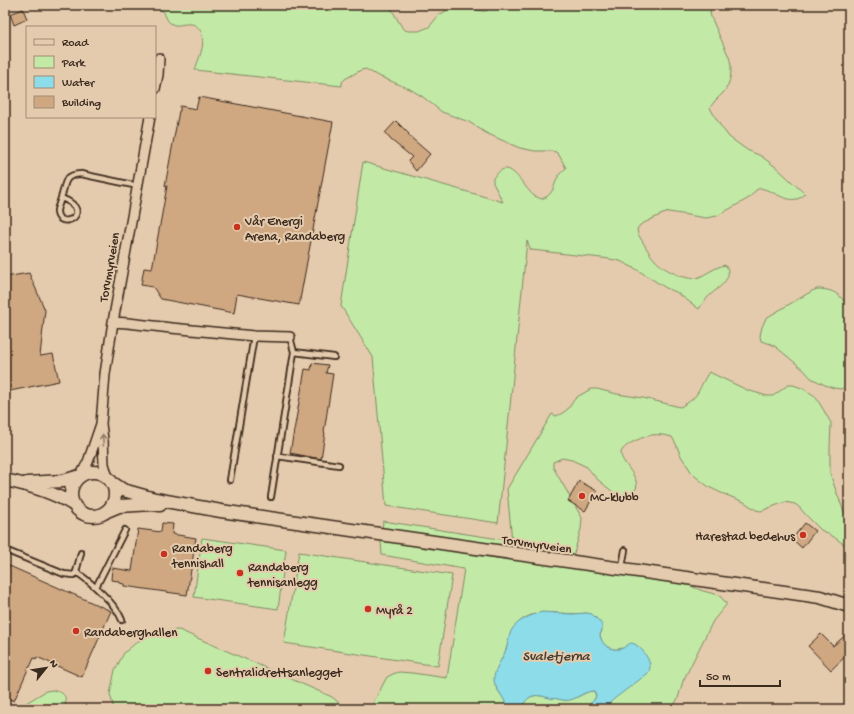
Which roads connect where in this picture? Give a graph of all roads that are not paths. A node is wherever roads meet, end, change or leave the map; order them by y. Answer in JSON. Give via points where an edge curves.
{"nodes":[{"id":1,"x":159,"y":58,"type":"dead end"},
{"id":2,"x":156,"y":84,"type":"edge"},
{"id":3,"x":150,"y":118,"type":"edge"},
{"id":4,"x":138,"y":186,"type":"junction"},
{"id":5,"x":61,"y":198,"type":"junction"},
{"id":6,"x":113,"y":322,"type":"junction"},
{"id":7,"x":254,"y":336,"type":"junction"},
{"id":8,"x":290,"y":337,"type":"joint"},
{"id":9,"x":294,"y":352,"type":"junction"},
{"id":10,"x":334,"y":357,"type":"dead end"},
{"id":11,"x":101,"y":424,"type":"junction"},
{"id":12,"x":277,"y":456,"type":"junction"},
{"id":13,"x":339,"y":465,"type":"dead end"},
{"id":14,"x":81,"y":475,"type":"junction"},
{"id":15,"x":5,"y":480,"type":"edge"},
{"id":16,"x":110,"y":480,"type":"junction"},
{"id":17,"x":230,"y":480,"type":"dead end"},
{"id":18,"x":19,"y":483,"type":"junction"},
{"id":19,"x":271,"y":497,"type":"dead end"},
{"id":20,"x":74,"y":505,"type":"junction"},
{"id":21,"x":107,"y":511,"type":"junction"},
{"id":22,"x":221,"y":511,"type":"junction"},
{"id":23,"x":124,"y":530,"type":"dead end"},
{"id":24,"x":5,"y":550,"type":"edge"},
{"id":25,"x":625,"y":550,"type":"dead end"},
{"id":26,"x":81,"y":553,"type":"dead end"},
{"id":27,"x":622,"y":569,"type":"junction"},
{"id":28,"x":76,"y":572,"type":"junction"},
{"id":29,"x":96,"y":587,"type":"junction"},
{"id":30,"x":849,"y":606,"type":"edge"},
{"id":31,"x":122,"y":620,"type":"dead end"}],
"edges":[{"from":1,"to":2,"type":"street"},
{"from":3,"to":4,"type":"street","name":"Torvmyrveien"},
{"from":4,"to":5,"type":"lane","via":[[74,174],[66,180]]},
{"from":4,"to":6,"type":"street","name":"Torvmyrveien"},
{"from":5,"to":5,"type":"lane","via":[[57,209],[58,215],[66,221],[72,220],[76,210]]},
{"from":6,"to":7,"type":"street"},
{"from":6,"to":11,"type":"street","name":"Torvmyrveien"},
{"from":7,"to":8,"type":"street"},
{"from":7,"to":17,"type":"lane"},
{"from":8,"to":9,"type":"lane"},
{"from":9,"to":10,"type":"lane"},
{"from":9,"to":12,"type":"lane"},
{"from":11,"to":14,"type":"street"},
{"from":16,"to":11,"type":"street","one_way":true,"via":[[104,464]]},
{"from":12,"to":13,"type":"lane"},
{"from":12,"to":19,"type":"lane"},
{"from":14,"to":16,"type":"main road","via":[[95,472]]},
{"from":14,"to":18,"type":"main road","via":[[63,481]]},
{"from":14,"to":20,"type":"main road","via":[[72,486],[71,499]]},
{"from":15,"to":18,"type":"main road"},
{"from":16,"to":21,"type":"main road","via":[[114,497]]},
{"from":16,"to":22,"type":"main road","name":"Torvmyrveien","via":[[123,490],[155,499]]},
{"from":18,"to":20,"type":"main road"},
{"from":20,"to":21,"type":"main road","via":[[87,515],[98,515]]},
{"from":21,"to":22,"type":"main road","name":"Torvmyrveien","via":[[119,506],[153,504]]},
{"from":22,"to":27,"type":"main road","name":"Torvmyrveien"},
{"from":23,"to":29,"type":"lane"},
{"from":24,"to":28,"type":"lane","via":[[64,574],[74,575]]},
{"from":25,"to":27,"type":"lane"},
{"from":26,"to":28,"type":"lane"},
{"from":27,"to":30,"type":"main road","name":"Torvmyrveien","via":[[820,597]]},
{"from":28,"to":29,"type":"lane"},
{"from":29,"to":31,"type":"lane","via":[[116,609]]}]}
